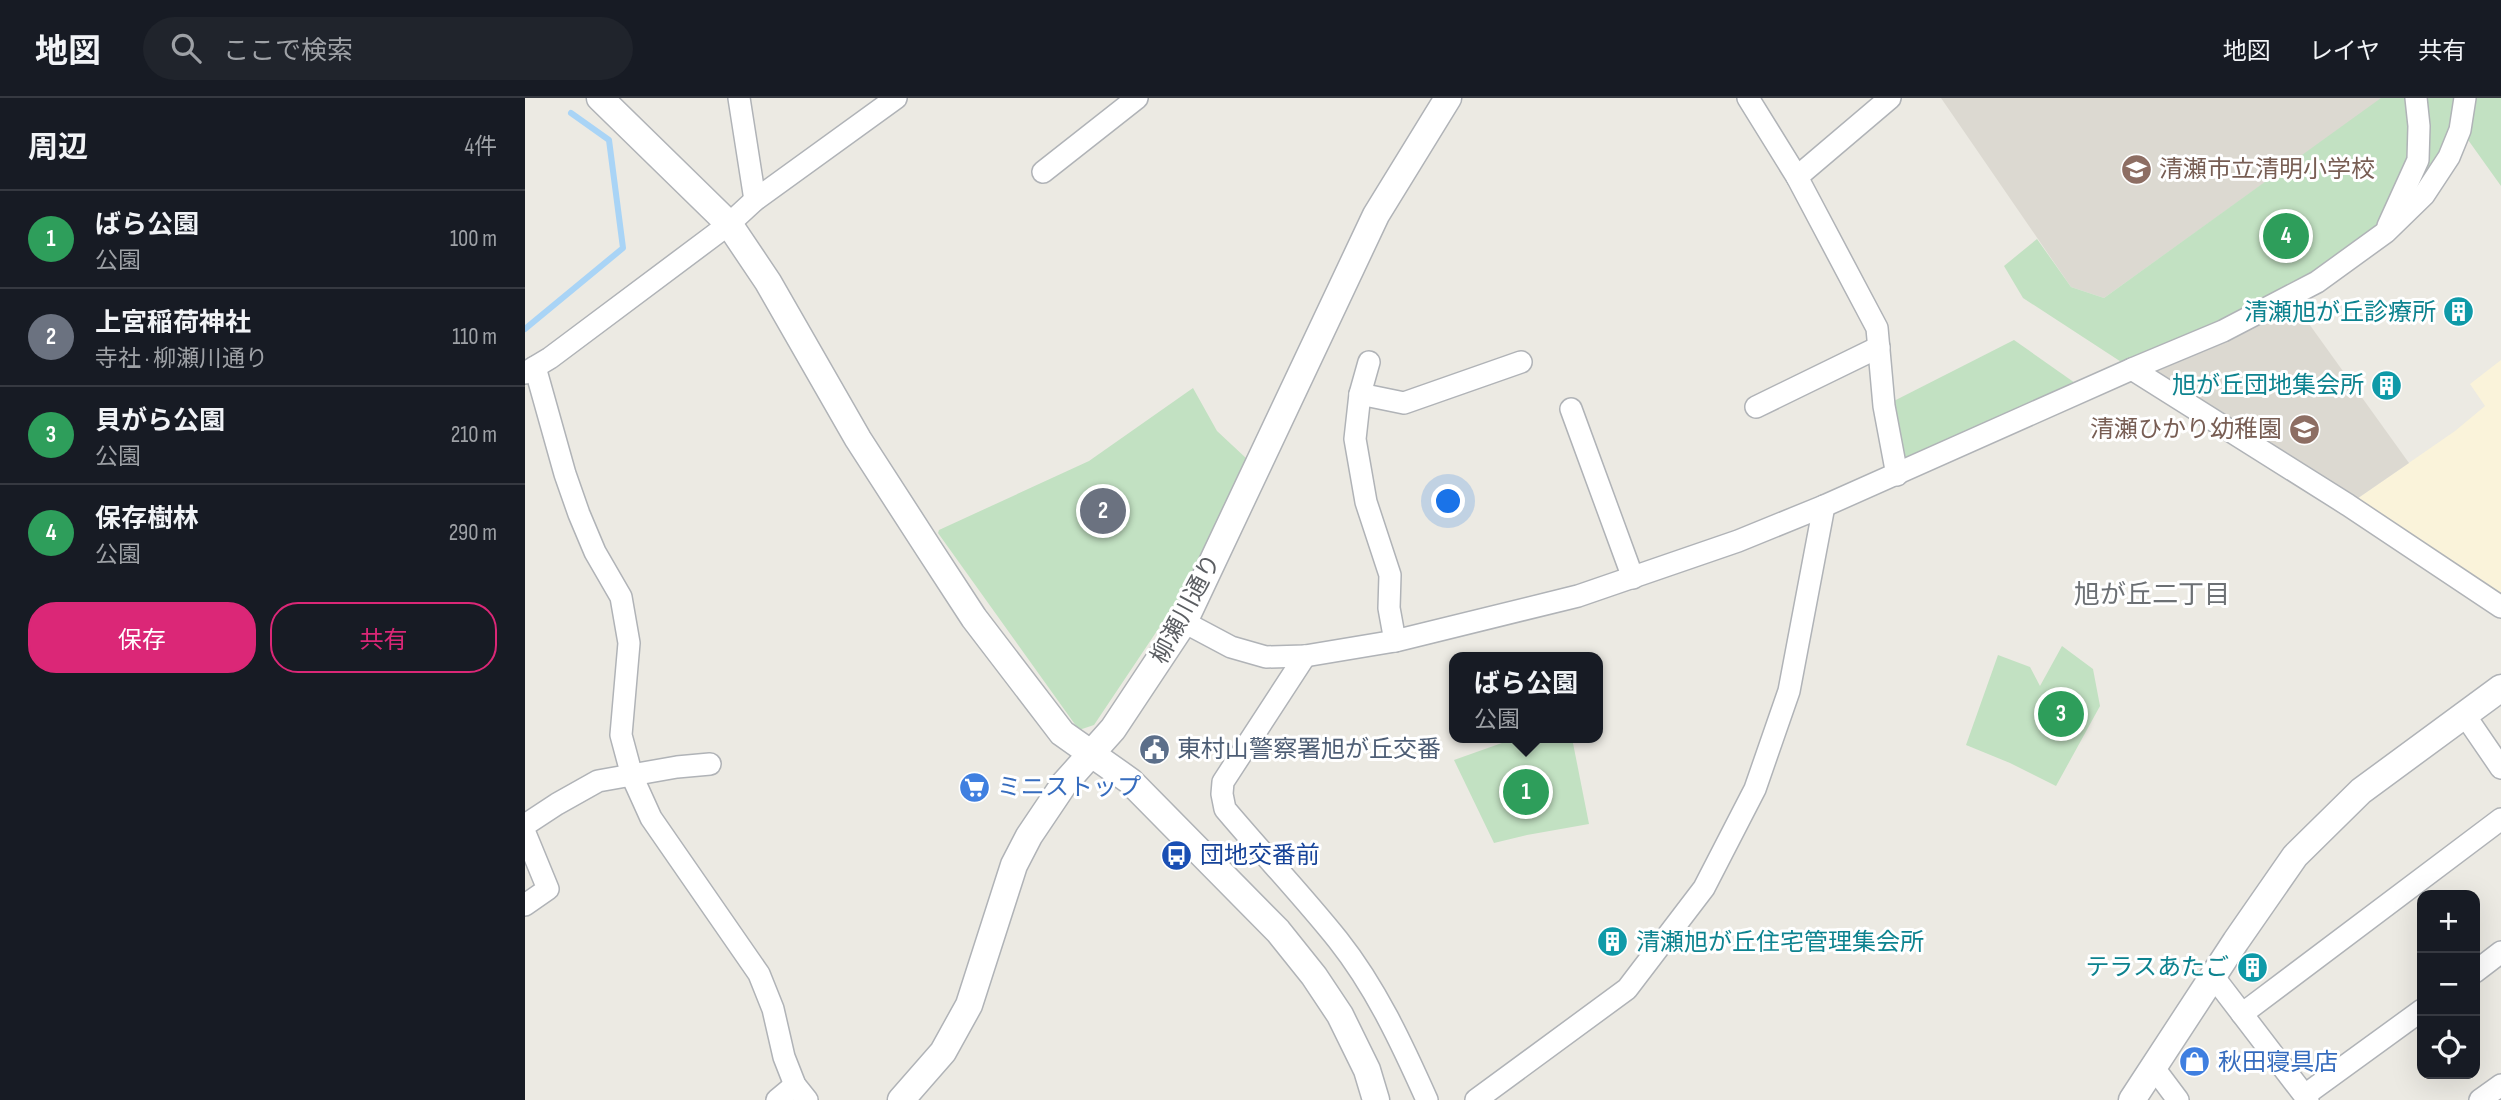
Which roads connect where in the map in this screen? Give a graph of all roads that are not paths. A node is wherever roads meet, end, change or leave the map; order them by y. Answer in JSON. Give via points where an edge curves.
{"nodes":[{"id":1,"x":600,"y":98,"type":"edge"},
{"id":2,"x":739,"y":98,"type":"edge"},
{"id":3,"x":896,"y":98,"type":"edge"},
{"id":4,"x":1137,"y":98,"type":"edge"},
{"id":5,"x":1448,"y":98,"type":"edge"},
{"id":6,"x":1748,"y":98,"type":"edge"},
{"id":7,"x":1890,"y":98,"type":"edge"},
{"id":8,"x":2416,"y":98,"type":"edge"},
{"id":9,"x":2465,"y":98,"type":"edge"},
{"id":10,"x":1043,"y":172,"type":"dead end"},
{"id":11,"x":1797,"y":177,"type":"junction"},
{"id":12,"x":755,"y":200,"type":"junction"},
{"id":13,"x":729,"y":224,"type":"junction"},
{"id":14,"x":2386,"y":232,"type":"junction"},
{"id":15,"x":1879,"y":347,"type":"junction"},
{"id":16,"x":1369,"y":362,"type":"dead end"},
{"id":17,"x":1521,"y":362,"type":"dead end"},
{"id":18,"x":2132,"y":369,"type":"junction"},
{"id":19,"x":530,"y":370,"type":"edge"},
{"id":20,"x":1360,"y":394,"type":"junction"},
{"id":21,"x":1756,"y":407,"type":"dead end"},
{"id":22,"x":1571,"y":409,"type":"dead end"},
{"id":23,"x":1897,"y":475,"type":"junction"},
{"id":24,"x":1824,"y":506,"type":"junction"},
{"id":25,"x":1633,"y":578,"type":"junction"},
{"id":26,"x":2501,"y":607,"type":"edge"},
{"id":27,"x":1184,"y":622,"type":"junction"},
{"id":28,"x":1395,"y":641,"type":"junction"},
{"id":29,"x":1305,"y":656,"type":"junction"},
{"id":30,"x":2501,"y":688,"type":"edge"},
{"id":31,"x":2464,"y":714,"type":"junction"},
{"id":32,"x":1090,"y":753,"type":"junction"},
{"id":33,"x":710,"y":764,"type":"dead end"},
{"id":34,"x":2501,"y":768,"type":"edge"},
{"id":35,"x":632,"y":776,"type":"junction"},
{"id":36,"x":2501,"y":819,"type":"edge"},
{"id":37,"x":525,"y":825,"type":"edge"},
{"id":38,"x":525,"y":833,"type":"edge"},
{"id":39,"x":525,"y":905,"type":"edge"},
{"id":40,"x":2501,"y":953,"type":"edge"},
{"id":41,"x":2480,"y":968,"type":"edge"},
{"id":42,"x":2213,"y":976,"type":"junction"},
{"id":43,"x":2242,"y":1014,"type":"junction"},
{"id":44,"x":2417,"y":1014,"type":"edge"},
{"id":45,"x":2154,"y":1068,"type":"junction"},
{"id":46,"x":2501,"y":1085,"type":"edge"},
{"id":47,"x":801,"y":1093,"type":"edge"},
{"id":48,"x":2307,"y":1098,"type":"edge"},
{"id":49,"x":777,"y":1100,"type":"edge"},
{"id":50,"x":901,"y":1100,"type":"edge"},
{"id":51,"x":1376,"y":1100,"type":"edge"},
{"id":52,"x":1427,"y":1100,"type":"edge"},
{"id":53,"x":1476,"y":1100,"type":"edge"},
{"id":54,"x":2132,"y":1100,"type":"edge"},
{"id":55,"x":2178,"y":1100,"type":"edge"},
{"id":56,"x":2480,"y":1100,"type":"edge"}],
"edges":[{"from":1,"to":13,"type":"street"},
{"from":2,"to":12,"type":"street"},
{"from":3,"to":12,"type":"street"},
{"from":4,"to":10,"type":"street"},
{"from":5,"to":27,"type":"street","name":"柳瀬川通り","via":[[1376,215]]},
{"from":6,"to":11,"type":"street"},
{"from":7,"to":11,"type":"street"},
{"from":8,"to":14,"type":"street","via":[[2418,160]]},
{"from":9,"to":14,"type":"street","via":[[2460,130],[2449,157],[2424,195]]},
{"from":11,"to":15,"type":"street","via":[[1877,328]]},
{"from":12,"to":13,"type":"street"},
{"from":13,"to":19,"type":"street"},
{"from":13,"to":32,"type":"street","via":[[768,282],[858,439],[974,618],[1062,733]]},
{"from":14,"to":18,"type":"street","via":[[2316,282],[2223,331]]},
{"from":15,"to":21,"type":"street"},
{"from":15,"to":23,"type":"street"},
{"from":16,"to":20,"type":"street"},
{"from":17,"to":20,"type":"street","via":[[1404,403]]},
{"from":18,"to":23,"type":"street"},
{"from":18,"to":26,"type":"street"},
{"from":19,"to":35,"type":"street","via":[[579,514],[621,597],[629,643],[621,735]]},
{"from":20,"to":28,"type":"street","via":[[1355,439],[1366,502],[1390,575]]},
{"from":22,"to":25,"type":"street"},
{"from":23,"to":24,"type":"street"},
{"from":24,"to":25,"type":"street"},
{"from":24,"to":53,"type":"street","via":[[1789,691],[1755,789],[1704,888],[1627,989]]},
{"from":25,"to":28,"type":"street"},
{"from":27,"to":29,"type":"street","via":[[1251,654]]},
{"from":27,"to":32,"type":"street","name":"柳瀬川通り","via":[[1128,709]]},
{"from":28,"to":29,"type":"street"},
{"from":29,"to":52,"type":"street","via":[[1223,782],[1225,809],[1338,940],[1390,1020]]},
{"from":30,"to":31,"type":"street"},
{"from":31,"to":34,"type":"street"},
{"from":31,"to":42,"type":"street","via":[[2361,791],[2295,856]]},
{"from":32,"to":50,"type":"street","name":"柳瀬川通り","via":[[1050,805],[1014,864],[976,985],[958,1026],[943,1052]]},
{"from":32,"to":51,"type":"street","via":[[1130,781],[1278,931],[1340,1015]]},
{"from":33,"to":35,"type":"street"},
{"from":35,"to":37,"type":"street","via":[[598,781]]},
{"from":35,"to":47,"type":"street","via":[[651,818],[759,974],[784,1057]]},
{"from":36,"to":43,"type":"street"},
{"from":38,"to":39,"type":"street","via":[[548,889]]},
{"from":40,"to":41,"type":"street"},
{"from":42,"to":43,"type":"street"},
{"from":42,"to":45,"type":"street"},
{"from":43,"to":48,"type":"street"},
{"from":44,"to":48,"type":"street"},
{"from":45,"to":54,"type":"street"},
{"from":45,"to":55,"type":"street"},
{"from":46,"to":56,"type":"street"},
{"from":47,"to":49,"type":"street"}]}
